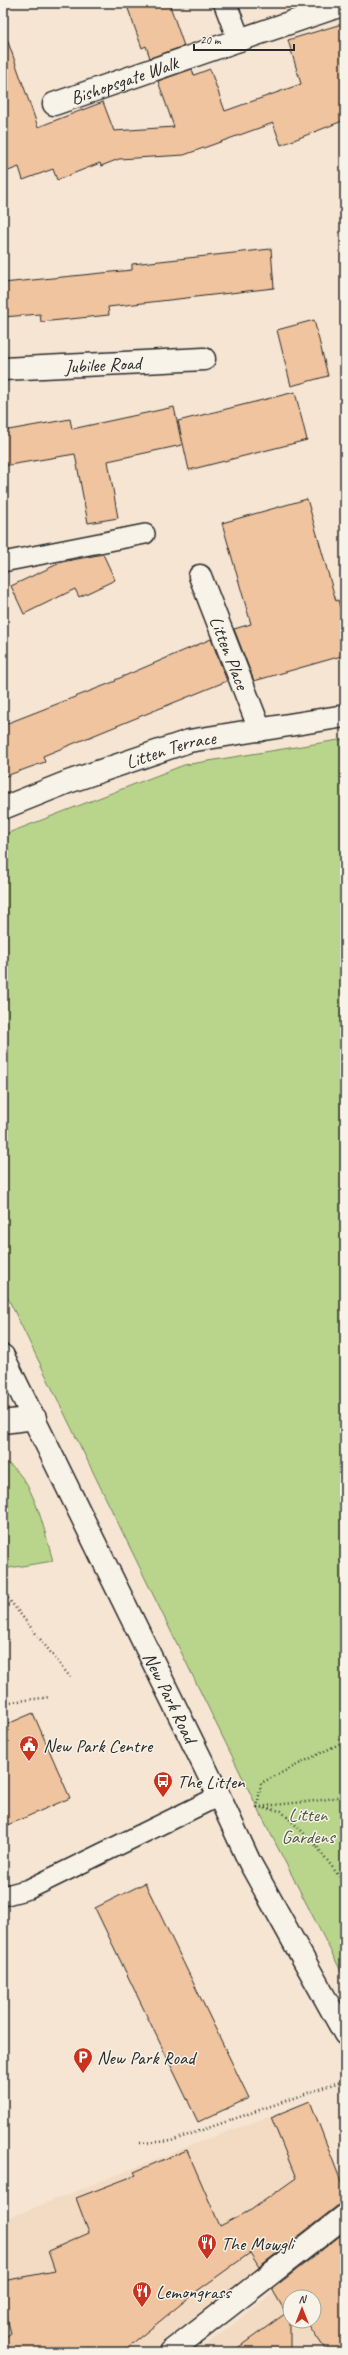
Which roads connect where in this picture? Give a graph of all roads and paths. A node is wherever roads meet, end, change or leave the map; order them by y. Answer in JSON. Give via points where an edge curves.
{"nodes":[{"id":1,"x":225,"y":3,"type":"edge"},
{"id":2,"x":345,"y":4,"type":"edge"},
{"id":3,"x":239,"y":40,"type":"junction"},
{"id":4,"x":54,"y":104,"type":"dead end"},
{"id":5,"x":204,"y":359,"type":"dead end"},
{"id":6,"x":3,"y":369,"type":"edge"},
{"id":7,"x":145,"y":534,"type":"dead end"},
{"id":8,"x":3,"y":562,"type":"edge"},
{"id":9,"x":200,"y":576,"type":"dead end"},
{"id":10,"x":345,"y":716,"type":"edge"},
{"id":11,"x":260,"y":730,"type":"junction"},
{"id":12,"x":3,"y":808,"type":"edge"},
{"id":13,"x":3,"y":1356,"type":"edge"},
{"id":14,"x":35,"y":1418,"type":"junction"},
{"id":15,"x":3,"y":1422,"type":"edge"},
{"id":16,"x":3,"y":1592,"type":"edge"},
{"id":17,"x":70,"y":1677,"type":"dead end"},
{"id":18,"x":50,"y":1696,"type":"dead end"},
{"id":19,"x":3,"y":1703,"type":"edge"},
{"id":20,"x":345,"y":1741,"type":"edge"},
{"id":21,"x":345,"y":1795,"type":"edge"},
{"id":22,"x":219,"y":1796,"type":"junction"},
{"id":23,"x":257,"y":1807,"type":"junction"},
{"id":24,"x":256,"y":1812,"type":"dead end"},
{"id":25,"x":345,"y":1884,"type":"edge"},
{"id":26,"x":3,"y":1896,"type":"edge"},
{"id":27,"x":345,"y":2034,"type":"edge"},
{"id":28,"x":345,"y":2080,"type":"edge"},
{"id":29,"x":140,"y":2143,"type":"dead end"},
{"id":30,"x":345,"y":2216,"type":"edge"},
{"id":31,"x":170,"y":2352,"type":"edge"}],
"edges":[{"from":1,"to":3,"type":"street"},
{"from":2,"to":3,"type":"street","name":"Bishopsgate Walk"},
{"from":3,"to":4,"type":"street","name":"Bishopsgate Walk"},
{"from":5,"to":6,"type":"street","name":"Jubilee Road"},
{"from":7,"to":8,"type":"lane"},
{"from":9,"to":11,"type":"street","name":"Litten Place"},
{"from":10,"to":11,"type":"street","name":"Litten Terrace"},
{"from":11,"to":12,"type":"street","name":"Litten Terrace","via":[[189,741],[68,782]]},
{"from":13,"to":14,"type":"street","name":"New Park Road"},
{"from":14,"to":15,"type":"street"},
{"from":14,"to":22,"type":"street","name":"New Park Road"},
{"from":16,"to":17,"type":"path"},
{"from":18,"to":19,"type":"path"},
{"from":20,"to":23,"type":"path","via":[[261,1783]]},
{"from":21,"to":23,"type":"path","via":[[327,1800]]},
{"from":22,"to":26,"type":"lane","via":[[29,1889]]},
{"from":22,"to":27,"type":"street","name":"New Park Road","via":[[250,1863]]},
{"from":23,"to":24,"type":"path"},
{"from":23,"to":25,"type":"path","via":[[282,1811],[314,1843]]},
{"from":28,"to":29,"type":"path","via":[[171,2141]]},
{"from":30,"to":31,"type":"street"}]}
